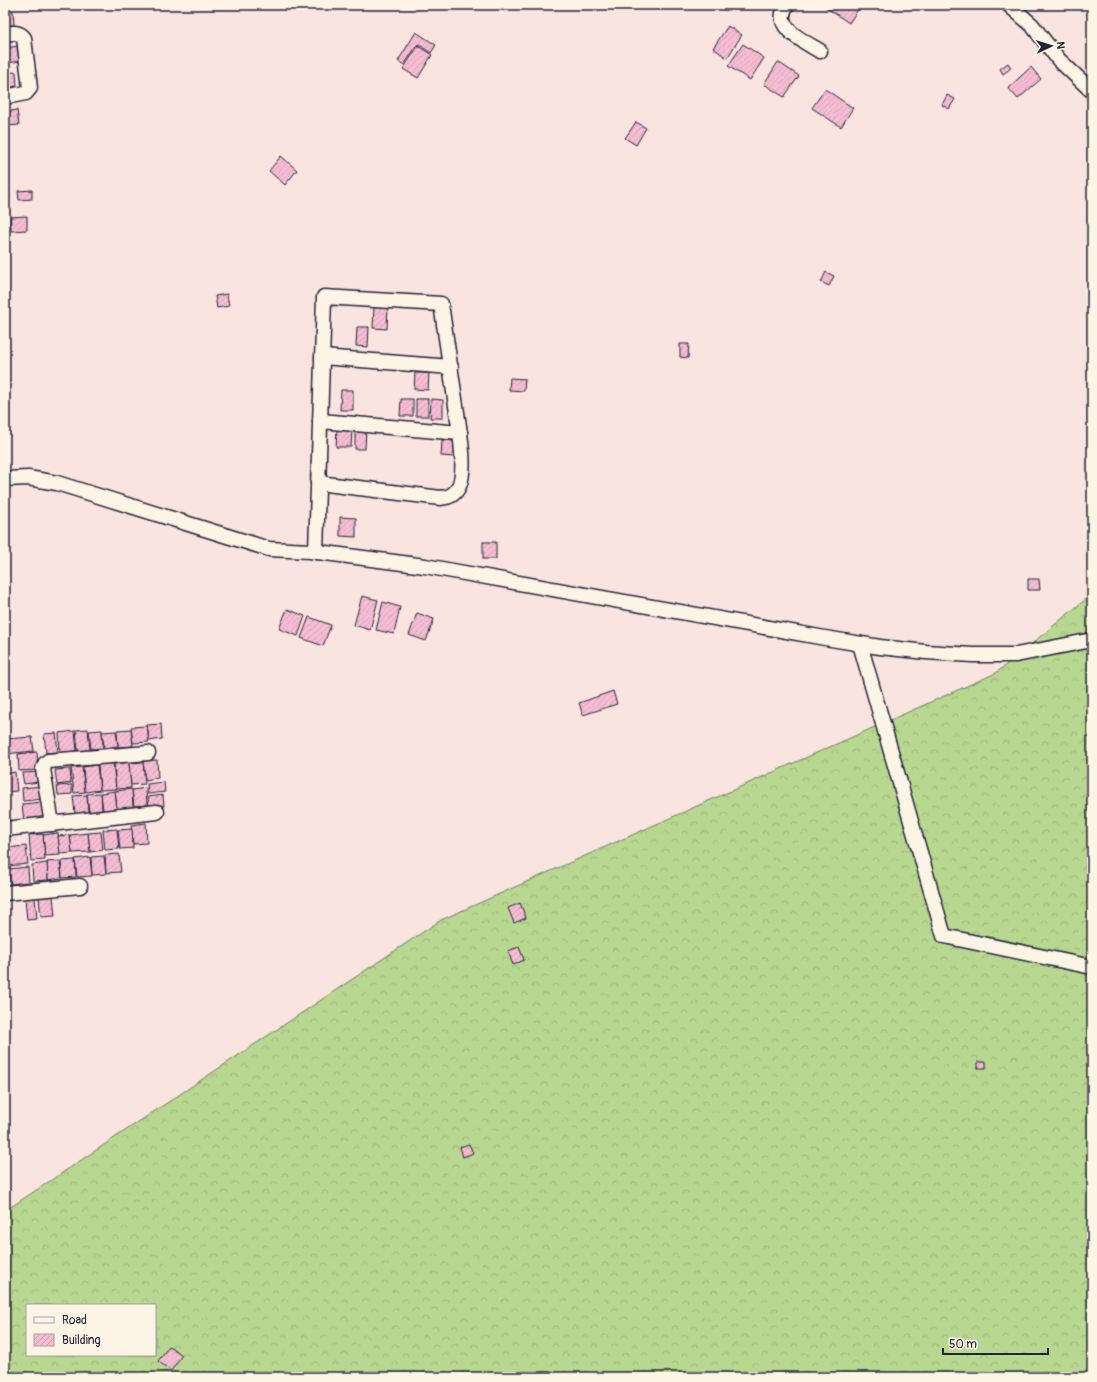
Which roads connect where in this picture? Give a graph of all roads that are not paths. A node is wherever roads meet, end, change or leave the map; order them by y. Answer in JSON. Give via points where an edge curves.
{"nodes":[{"id":1,"x":787,"y":5,"type":"edge"},
{"id":2,"x":1009,"y":5,"type":"edge"},
{"id":3,"x":5,"y":34,"type":"edge"},
{"id":4,"x":820,"y":51,"type":"dead end"},
{"id":5,"x":1092,"y":91,"type":"edge"},
{"id":6,"x":5,"y":97,"type":"edge"},
{"id":7,"x":322,"y":357,"type":"junction"},
{"id":8,"x":451,"y":367,"type":"junction"},
{"id":9,"x":320,"y":421,"type":"junction"},
{"id":10,"x":460,"y":433,"type":"junction"},
{"id":11,"x":5,"y":479,"type":"edge"},
{"id":12,"x":318,"y":483,"type":"junction"},
{"id":13,"x":313,"y":552,"type":"junction"},
{"id":14,"x":1092,"y":640,"type":"edge"},
{"id":15,"x":860,"y":644,"type":"junction"},
{"id":16,"x":148,"y":753,"type":"dead end"},
{"id":17,"x":157,"y":812,"type":"dead end"},
{"id":18,"x":52,"y":824,"type":"junction"},
{"id":19,"x":5,"y":829,"type":"edge"},
{"id":20,"x":80,"y":886,"type":"dead end"},
{"id":21,"x":5,"y":893,"type":"edge"},
{"id":22,"x":1092,"y":967,"type":"edge"}],
"edges":[{"from":1,"to":4,"type":"street","via":[[783,16],[788,31]]},
{"from":2,"to":5,"type":"street","via":[[1032,25],[1059,60]]},
{"from":3,"to":6,"type":"street","via":[[18,33],[24,38],[30,88],[26,93]]},
{"from":7,"to":8,"type":"street"},
{"from":7,"to":8,"type":"street","via":[[324,297],[441,304]]},
{"from":7,"to":9,"type":"street"},
{"from":8,"to":10,"type":"street"},
{"from":9,"to":10,"type":"street"},
{"from":9,"to":12,"type":"street"},
{"from":10,"to":12,"type":"street","via":[[462,477],[456,492],[447,497]]},
{"from":11,"to":13,"type":"street","via":[[28,478],[56,483],[269,549]]},
{"from":12,"to":13,"type":"street"},
{"from":13,"to":15,"type":"street","via":[[425,566]]},
{"from":14,"to":15,"type":"street","via":[[1016,655],[926,652]]},
{"from":15,"to":22,"type":"street","via":[[944,936]]},
{"from":16,"to":18,"type":"street","via":[[48,761],[43,769]]},
{"from":17,"to":18,"type":"street"},
{"from":18,"to":19,"type":"street"},
{"from":20,"to":21,"type":"street"}]}
